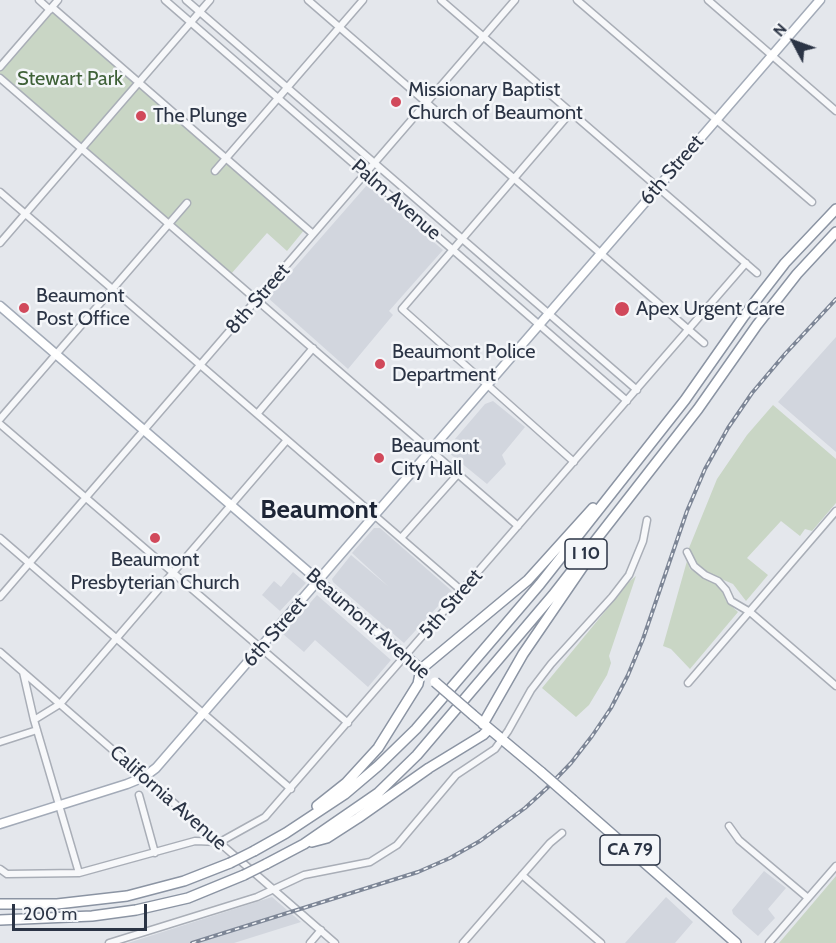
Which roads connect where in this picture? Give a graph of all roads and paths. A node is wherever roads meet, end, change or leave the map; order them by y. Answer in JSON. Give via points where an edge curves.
{"nodes":[{"id":1,"x":39,"y":0,"type":"edge"},
{"id":2,"x":58,"y":0,"type":"edge"},
{"id":3,"x":165,"y":0,"type":"edge"},
{"id":4,"x":186,"y":0,"type":"edge"},
{"id":5,"x":210,"y":0,"type":"edge"},
{"id":6,"x":308,"y":0,"type":"edge"},
{"id":7,"x":363,"y":0,"type":"edge"},
{"id":8,"x":441,"y":0,"type":"edge"},
{"id":9,"x":515,"y":0,"type":"edge"},
{"id":10,"x":577,"y":0,"type":"edge"},
{"id":11,"x":708,"y":0,"type":"edge"},
{"id":12,"x":820,"y":0,"type":"edge"},
{"id":13,"x":51,"y":8,"type":"junction"},
{"id":14,"x":200,"y":12,"type":"junction"},
{"id":15,"x":191,"y":22,"type":"junction"},
{"id":16,"x":339,"y":27,"type":"junction"},
{"id":17,"x":483,"y":37,"type":"junction"},
{"id":18,"x":243,"y":50,"type":"junction"},
{"id":19,"x":772,"y":56,"type":"junction"},
{"id":20,"x":234,"y":60,"type":"junction"},
{"id":21,"x":0,"y":67,"type":"edge"},
{"id":22,"x":0,"y":78,"type":"edge"},
{"id":23,"x":139,"y":83,"type":"junction"},
{"id":24,"x":287,"y":88,"type":"junction"},
{"id":25,"x":278,"y":98,"type":"junction"},
{"id":26,"x":426,"y":103,"type":"junction"},
{"id":27,"x":836,"y":111,"type":"edge"},
{"id":28,"x":571,"y":112,"type":"junction"},
{"id":29,"x":716,"y":120,"type":"junction"},
{"id":30,"x":330,"y":126,"type":"junction"},
{"id":31,"x":322,"y":136,"type":"junction"},
{"id":32,"x":82,"y":149,"type":"junction"},
{"id":33,"x":225,"y":159,"type":"junction"},
{"id":34,"x":374,"y":164,"type":"junction"},
{"id":35,"x":215,"y":171,"type":"dead end"},
{"id":36,"x":365,"y":174,"type":"junction"},
{"id":37,"x":514,"y":179,"type":"junction"},
{"id":38,"x":658,"y":187,"type":"junction"},
{"id":39,"x":0,"y":192,"type":"edge"},
{"id":40,"x":418,"y":201,"type":"junction"},
{"id":41,"x":188,"y":202,"type":"dead end"},
{"id":42,"x":812,"y":202,"type":"dead end"},
{"id":43,"x":836,"y":209,"type":"edge"},
{"id":44,"x":409,"y":211,"type":"junction"},
{"id":45,"x":26,"y":214,"type":"junction"},
{"id":46,"x":169,"y":224,"type":"junction"},
{"id":47,"x":836,"y":232,"type":"edge"},
{"id":48,"x":313,"y":234,"type":"junction"},
{"id":49,"x":462,"y":239,"type":"junction"},
{"id":50,"x":0,"y":243,"type":"edge"},
{"id":51,"x":453,"y":249,"type":"junction"},
{"id":52,"x":600,"y":253,"type":"junction"},
{"id":53,"x":746,"y":263,"type":"junction"},
{"id":54,"x":757,"y":273,"type":"dead end"},
{"id":55,"x":506,"y":276,"type":"junction"},
{"id":56,"x":496,"y":287,"type":"junction"},
{"id":57,"x":113,"y":289,"type":"junction"},
{"id":58,"x":257,"y":299,"type":"junction"},
{"id":59,"x":0,"y":306,"type":"edge"},
{"id":60,"x":549,"y":314,"type":"junction"},
{"id":61,"x":539,"y":325,"type":"junction"},
{"id":62,"x":688,"y":330,"type":"junction"},
{"id":63,"x":704,"y":343,"type":"dead end"},
{"id":64,"x":313,"y":348,"type":"junction"},
{"id":65,"x":592,"y":351,"type":"junction"},
{"id":66,"x":56,"y":355,"type":"junction"},
{"id":67,"x":583,"y":363,"type":"junction"},
{"id":68,"x":201,"y":365,"type":"junction"},
{"id":69,"x":487,"y":385,"type":"junction"},
{"id":70,"x":637,"y":390,"type":"junction"},
{"id":71,"x":627,"y":401,"type":"junction"},
{"id":72,"x":257,"y":414,"type":"junction"},
{"id":73,"x":0,"y":420,"type":"edge"},
{"id":74,"x":0,"y":424,"type":"edge"},
{"id":75,"x":144,"y":430,"type":"junction"},
{"id":76,"x":287,"y":440,"type":"junction"},
{"id":77,"x":431,"y":450,"type":"junction"},
{"id":78,"x":574,"y":462,"type":"junction"},
{"id":79,"x":458,"y":474,"type":"junction"},
{"id":80,"x":615,"y":488,"type":"junction"},
{"id":81,"x":86,"y":498,"type":"junction"},
{"id":82,"x":231,"y":505,"type":"junction"},
{"id":83,"x":836,"y":511,"type":"edge"},
{"id":84,"x":375,"y":516,"type":"junction"},
{"id":85,"x":616,"y":516,"type":"junction"},
{"id":86,"x":647,"y":520,"type":"dead end"},
{"id":87,"x":518,"y":526,"type":"junction"},
{"id":88,"x":0,"y":538,"type":"edge"},
{"id":89,"x":401,"y":538,"type":"junction"},
{"id":90,"x":687,"y":552,"type":"dead end"},
{"id":91,"x":29,"y":563,"type":"junction"},
{"id":92,"x":172,"y":573,"type":"junction"},
{"id":93,"x":319,"y":582,"type":"junction"},
{"id":94,"x":462,"y":591,"type":"junction"},
{"id":95,"x":0,"y":597,"type":"edge"},
{"id":96,"x":750,"y":612,"type":"junction"},
{"id":97,"x":116,"y":638,"type":"junction"},
{"id":98,"x":261,"y":648,"type":"junction"},
{"id":99,"x":0,"y":652,"type":"edge"},
{"id":100,"x":405,"y":657,"type":"junction"},
{"id":101,"x":421,"y":669,"type":"junction"},
{"id":102,"x":23,"y":672,"type":"junction"},
{"id":103,"x":688,"y":683,"type":"dead end"},
{"id":104,"x":836,"y":686,"type":"edge"},
{"id":105,"x":60,"y":704,"type":"junction"},
{"id":106,"x":204,"y":714,"type":"junction"},
{"id":107,"x":34,"y":720,"type":"junction"},
{"id":108,"x":348,"y":723,"type":"junction"},
{"id":109,"x":486,"y":726,"type":"junction"},
{"id":110,"x":37,"y":730,"type":"junction"},
{"id":111,"x":502,"y":740,"type":"junction"},
{"id":112,"x":0,"y":742,"type":"edge"},
{"id":113,"x":144,"y":777,"type":"junction"},
{"id":114,"x":291,"y":789,"type":"junction"},
{"id":115,"x":139,"y":795,"type":"dead end"},
{"id":116,"x":60,"y":805,"type":"junction"},
{"id":117,"x":0,"y":824,"type":"edge"},
{"id":118,"x":729,"y":826,"type":"dead end"},
{"id":119,"x":562,"y":833,"type":"dead end"},
{"id":120,"x":220,"y":842,"type":"junction"},
{"id":121,"x":304,"y":844,"type":"junction"},
{"id":122,"x":258,"y":849,"type":"junction"},
{"id":123,"x":154,"y":853,"type":"junction"},
{"id":124,"x":836,"y":866,"type":"edge"},
{"id":125,"x":1,"y":870,"type":"edge"},
{"id":126,"x":79,"y":873,"type":"junction"},
{"id":127,"x":522,"y":875,"type":"junction"},
{"id":128,"x":273,"y":890,"type":"junction"},
{"id":129,"x":808,"y":898,"type":"junction"},
{"id":130,"x":0,"y":904,"type":"edge"},
{"id":131,"x":0,"y":920,"type":"edge"},
{"id":132,"x":321,"y":930,"type":"junction"},
{"id":133,"x":109,"y":943,"type":"edge"},
{"id":134,"x":310,"y":943,"type":"edge"},
{"id":135,"x":335,"y":943,"type":"edge"},
{"id":136,"x":463,"y":943,"type":"edge"},
{"id":137,"x":601,"y":943,"type":"edge"},
{"id":138,"x":736,"y":943,"type":"edge"},
{"id":139,"x":769,"y":943,"type":"edge"}],
"edges":[{"from":1,"to":13,"type":"street"},
{"from":2,"to":13,"type":"street"},
{"from":3,"to":15,"type":"street","name":"Palm Avenue"},
{"from":4,"to":14,"type":"street","name":"Palm Avenue"},
{"from":5,"to":14,"type":"street"},
{"from":6,"to":16,"type":"street"},
{"from":7,"to":16,"type":"street"},
{"from":8,"to":17,"type":"street"},
{"from":9,"to":17,"type":"street","name":"8th Street"},
{"from":10,"to":29,"type":"street"},
{"from":11,"to":19,"type":"street"},
{"from":12,"to":19,"type":"main road","name":"6th Street"},
{"from":13,"to":21,"type":"street"},
{"from":13,"to":23,"type":"street"},
{"from":14,"to":15,"type":"street"},
{"from":14,"to":18,"type":"street","name":"Palm Avenue"},
{"from":15,"to":20,"type":"street","name":"Palm Avenue"},
{"from":15,"to":23,"type":"street"},
{"from":16,"to":24,"type":"street"},
{"from":16,"to":26,"type":"street"},
{"from":17,"to":26,"type":"street","name":"8th Street"},
{"from":17,"to":28,"type":"street"},
{"from":18,"to":20,"type":"street"},
{"from":18,"to":24,"type":"street","name":"Palm Avenue"},
{"from":19,"to":27,"type":"street"},
{"from":19,"to":29,"type":"main road","name":"6th Street"},
{"from":20,"to":25,"type":"street","name":"Palm Avenue"},
{"from":22,"to":32,"type":"street"},
{"from":23,"to":32,"type":"street"},
{"from":23,"to":33,"type":"street"},
{"from":24,"to":25,"type":"street"},
{"from":24,"to":30,"type":"street","name":"Palm Avenue"},
{"from":25,"to":31,"type":"street","name":"Palm Avenue"},
{"from":25,"to":33,"type":"street"},
{"from":26,"to":34,"type":"street","name":"8th Street"},
{"from":26,"to":37,"type":"street"},
{"from":28,"to":37,"type":"street"},
{"from":28,"to":38,"type":"street"},
{"from":29,"to":38,"type":"main road","name":"6th Street"},
{"from":29,"to":42,"type":"street"},
{"from":30,"to":31,"type":"street"},
{"from":30,"to":34,"type":"street","name":"Palm Avenue"},
{"from":31,"to":36,"type":"street","name":"Palm Avenue"},
{"from":32,"to":45,"type":"street"},
{"from":32,"to":46,"type":"street"},
{"from":33,"to":35,"type":"street"},
{"from":33,"to":48,"type":"street"},
{"from":34,"to":36,"type":"street","name":"8th Street"},
{"from":34,"to":40,"type":"street","name":"Palm Avenue"},
{"from":36,"to":44,"type":"street","name":"Palm Avenue"},
{"from":36,"to":48,"type":"street","name":"8th Street"},
{"from":37,"to":49,"type":"street"},
{"from":37,"to":52,"type":"street"},
{"from":38,"to":52,"type":"main road","name":"6th Street"},
{"from":38,"to":53,"type":"street"},
{"from":39,"to":45,"type":"street"},
{"from":40,"to":44,"type":"street"},
{"from":40,"to":49,"type":"street","name":"Palm Avenue"},
{"from":41,"to":46,"type":"street"},
{"from":43,"to":80,"type":"highway","number":"I 10","via":[[785,263]]},
{"from":44,"to":51,"type":"street","name":"Palm Avenue"},
{"from":45,"to":50,"type":"street"},
{"from":45,"to":57,"type":"street"},
{"from":46,"to":57,"type":"street"},
{"from":46,"to":58,"type":"street"},
{"from":47,"to":85,"type":"highway","number":"I 10","via":[[756,325]]},
{"from":48,"to":58,"type":"street","name":"8th Street"},
{"from":49,"to":51,"type":"street"},
{"from":49,"to":55,"type":"street","name":"Palm Avenue"},
{"from":51,"to":56,"type":"street","name":"Palm Avenue"},
{"from":51,"to":69,"type":"street","via":[[402,309]]},
{"from":52,"to":60,"type":"main road","name":"6th Street"},
{"from":52,"to":62,"type":"street"},
{"from":53,"to":54,"type":"street"},
{"from":53,"to":62,"type":"street","name":"5th Street"},
{"from":55,"to":56,"type":"street"},
{"from":55,"to":60,"type":"street","name":"Palm Avenue"},
{"from":56,"to":61,"type":"street","name":"Palm Avenue"},
{"from":57,"to":66,"type":"street"},
{"from":57,"to":68,"type":"street"},
{"from":58,"to":64,"type":"street"},
{"from":58,"to":68,"type":"street","name":"8th Street"},
{"from":59,"to":66,"type":"main road","name":"Beaumont Avenue"},
{"from":60,"to":61,"type":"main road","name":"6th Street"},
{"from":60,"to":65,"type":"street","name":"Palm Avenue"},
{"from":61,"to":67,"type":"street","name":"Palm Avenue"},
{"from":61,"to":69,"type":"main road","name":"6th Street"},
{"from":62,"to":63,"type":"street"},
{"from":62,"to":70,"type":"street","name":"5th Street"},
{"from":64,"to":72,"type":"street"},
{"from":64,"to":77,"type":"street"},
{"from":65,"to":67,"type":"street"},
{"from":65,"to":70,"type":"street","name":"Palm Avenue"},
{"from":66,"to":73,"type":"street"},
{"from":66,"to":75,"type":"main road","name":"Beaumont Avenue"},
{"from":67,"to":71,"type":"street","name":"Palm Avenue"},
{"from":68,"to":72,"type":"street"},
{"from":68,"to":75,"type":"street","name":"8th Street"},
{"from":69,"to":77,"type":"main road","name":"6th Street"},
{"from":69,"to":78,"type":"street"},
{"from":70,"to":71,"type":"street","name":"5th Street"},
{"from":71,"to":78,"type":"street","name":"5th Street"},
{"from":72,"to":76,"type":"street"},
{"from":74,"to":81,"type":"street"},
{"from":75,"to":81,"type":"street","name":"8th Street"},
{"from":75,"to":82,"type":"main road","name":"Beaumont Avenue"},
{"from":76,"to":82,"type":"street"},
{"from":76,"to":84,"type":"street"},
{"from":77,"to":79,"type":"street"},
{"from":77,"to":84,"type":"main road","name":"6th Street"},
{"from":78,"to":87,"type":"street","name":"5th Street"},
{"from":79,"to":87,"type":"street"},
{"from":79,"to":89,"type":"street"},
{"from":80,"to":101,"type":"highway","via":[[528,580]]},
{"from":80,"to":122,"type":"highway","number":"I 10","via":[[540,584],[416,729],[352,789]]},
{"from":81,"to":91,"type":"street","name":"8th Street"},
{"from":81,"to":92,"type":"street"},
{"from":82,"to":92,"type":"street"},
{"from":82,"to":93,"type":"main road","name":"Beaumont Avenue"},
{"from":83,"to":96,"type":"street"},
{"from":84,"to":89,"type":"street"},
{"from":84,"to":93,"type":"main road","name":"6th Street"},
{"from":85,"to":109,"type":"highway","via":[[523,654]]},
{"from":85,"to":121,"type":"highway","number":"I 10","via":[[417,755],[378,793]]},
{"from":86,"to":111,"type":"street","via":[[629,575],[551,664]]},
{"from":87,"to":94,"type":"street","name":"5th Street"},
{"from":88,"to":91,"type":"street"},
{"from":89,"to":94,"type":"street"},
{"from":90,"to":96,"type":"street","via":[[697,569],[718,581],[731,601]]},
{"from":91,"to":95,"type":"street","name":"8th Street"},
{"from":91,"to":97,"type":"street"},
{"from":92,"to":97,"type":"street"},
{"from":92,"to":98,"type":"street"},
{"from":93,"to":98,"type":"main road","name":"6th Street"},
{"from":93,"to":100,"type":"main road","name":"Beaumont Avenue"},
{"from":94,"to":100,"type":"street","name":"5th Street"},
{"from":96,"to":103,"type":"street"},
{"from":96,"to":104,"type":"street"},
{"from":97,"to":105,"type":"street"},
{"from":97,"to":106,"type":"street"},
{"from":98,"to":106,"type":"main road","name":"6th Street"},
{"from":98,"to":108,"type":"street"},
{"from":99,"to":102,"type":"street","name":"California Avenue"},
{"from":100,"to":101,"type":"main road","name":"Beaumont Avenue"},
{"from":100,"to":108,"type":"street","name":"5th Street"},
{"from":101,"to":109,"type":"highway","name":"Beaumont Avenue","number":"CA 79","bridge":true},
{"from":101,"to":122,"type":"highway","via":[[418,684],[362,767],[328,798]]},
{"from":102,"to":105,"type":"street","name":"California Avenue"},
{"from":102,"to":107,"type":"street"},
{"from":105,"to":107,"type":"street"},
{"from":105,"to":113,"type":"street","name":"California Avenue"},
{"from":106,"to":113,"type":"main road","name":"6th Street"},
{"from":106,"to":114,"type":"street"},
{"from":107,"to":110,"type":"street"},
{"from":108,"to":114,"type":"street","name":"5th Street"},
{"from":109,"to":111,"type":"highway","name":"Beaumont Avenue","number":"CA 79"},
{"from":109,"to":121,"type":"highway","via":[[483,735],[337,832]]},
{"from":110,"to":112,"type":"street"},
{"from":110,"to":116,"type":"street"},
{"from":111,"to":128,"type":"street","via":[[456,775],[397,845],[370,862],[304,875]]},
{"from":111,"to":138,"type":"highway","name":"Beaumont Avenue","number":"CA 79","bridge":true},
{"from":113,"to":116,"type":"main road","name":"6th Street"},
{"from":113,"to":120,"type":"street","name":"California Avenue"},
{"from":114,"to":120,"type":"street","name":"5th Street","via":[[265,817]]},
{"from":115,"to":123,"type":"street"},
{"from":116,"to":117,"type":"main road","name":"6th Street"},
{"from":116,"to":126,"type":"street"},
{"from":118,"to":129,"type":"street","via":[[739,840]]},
{"from":119,"to":127,"type":"street"},
{"from":120,"to":123,"type":"street","name":"5th Street","via":[[195,841]]},
{"from":120,"to":128,"type":"street","name":"California Avenue"},
{"from":121,"to":131,"type":"highway","number":"I 10","bridge":true,"via":[[188,898],[136,910],[68,918]]},
{"from":122,"to":130,"type":"highway","number":"I 10","bridge":true,"via":[[184,881],[128,896],[57,904]]},
{"from":123,"to":126,"type":"street","name":"5th Street"},
{"from":124,"to":129,"type":"street"},
{"from":125,"to":126,"type":"street","name":"5th Street","via":[[7,874]]},
{"from":127,"to":136,"type":"street"},
{"from":127,"to":137,"type":"street"},
{"from":128,"to":132,"type":"street","name":"California Avenue"},
{"from":128,"to":133,"type":"street"},
{"from":129,"to":139,"type":"street"},
{"from":132,"to":134,"type":"street"},
{"from":132,"to":135,"type":"street","name":"California Avenue"}]}
